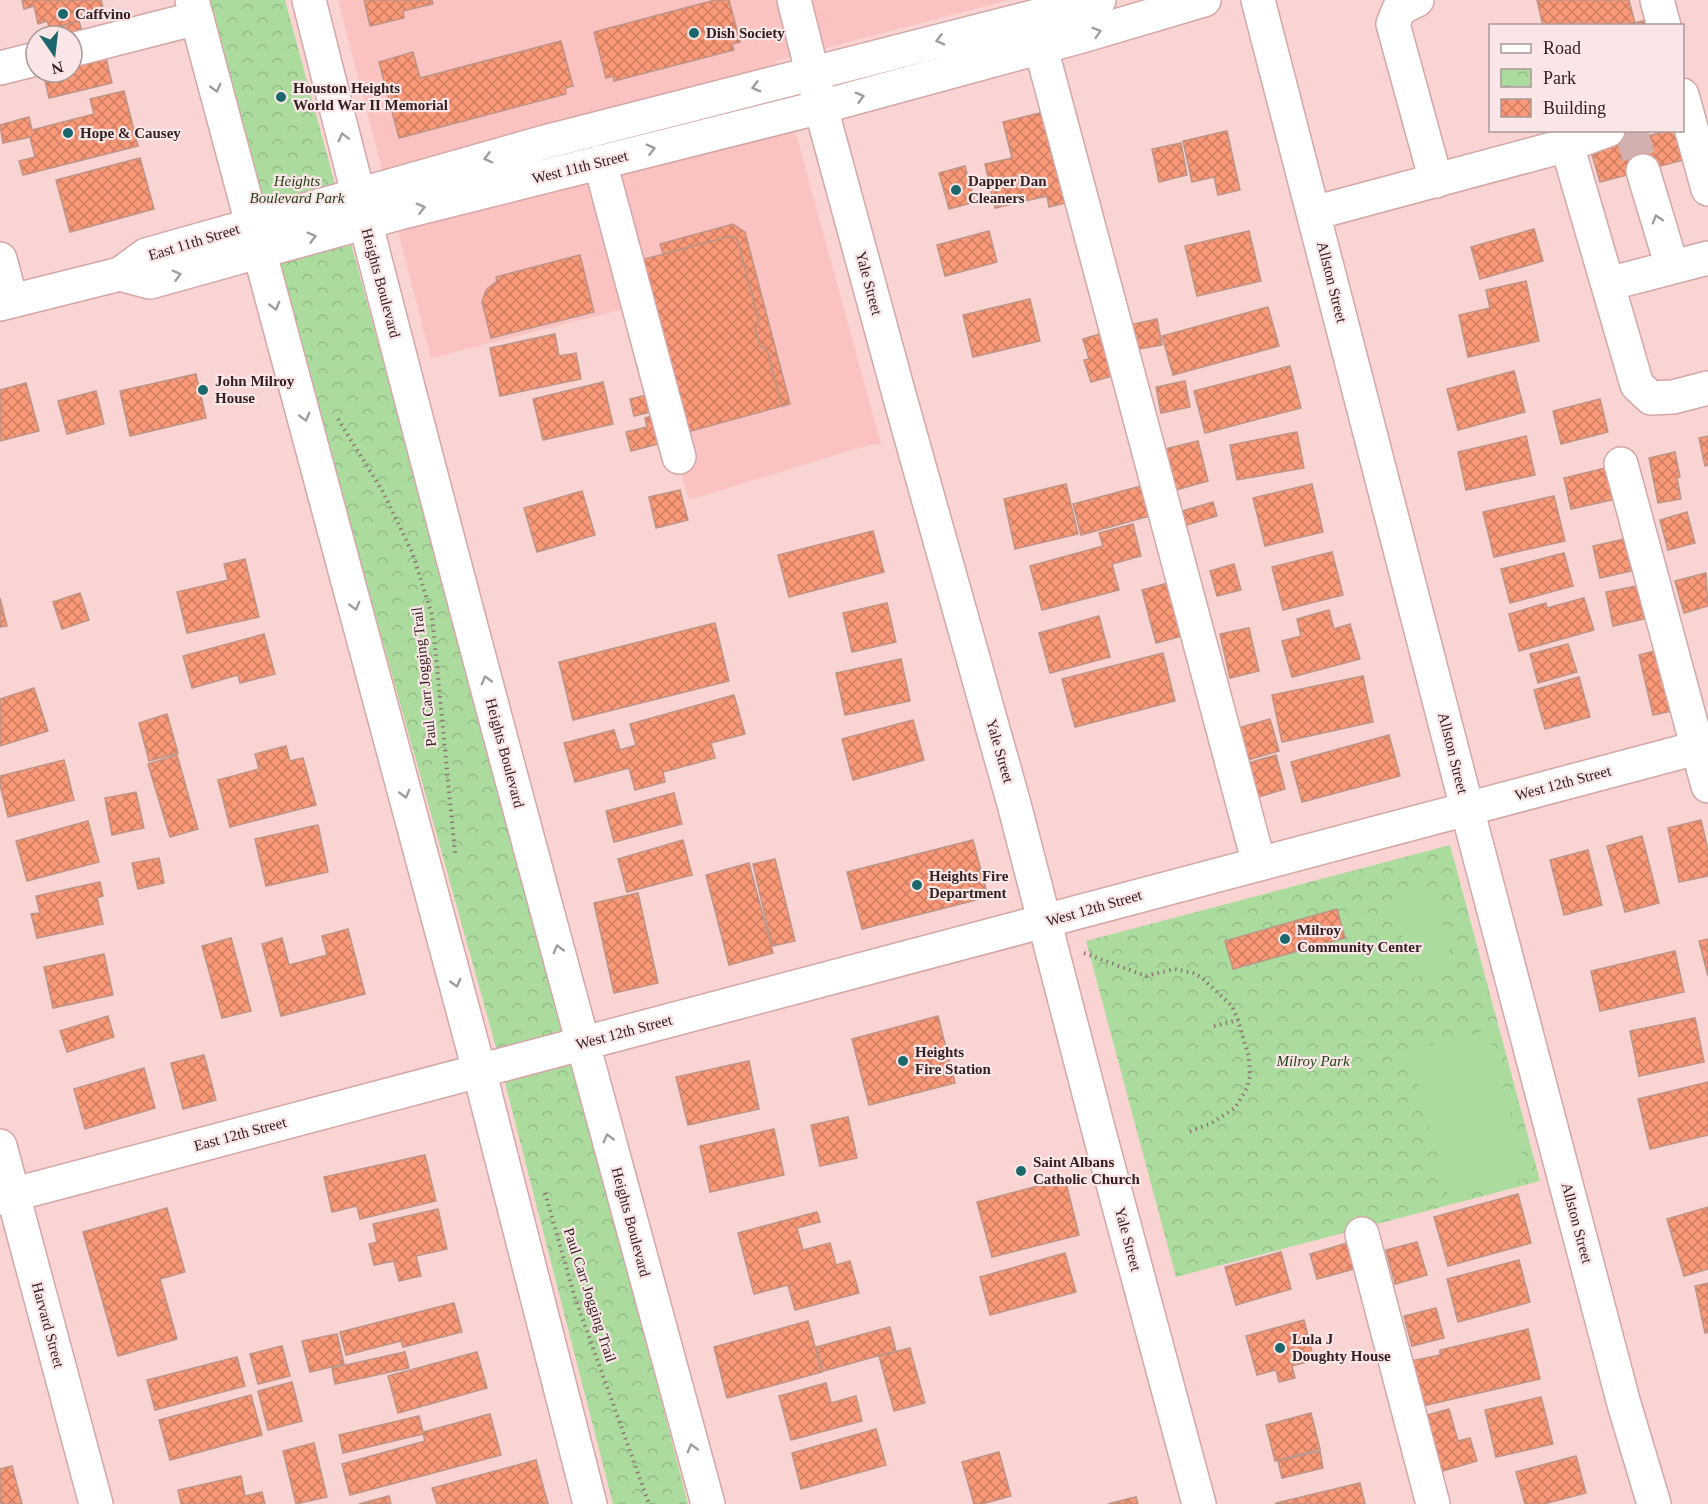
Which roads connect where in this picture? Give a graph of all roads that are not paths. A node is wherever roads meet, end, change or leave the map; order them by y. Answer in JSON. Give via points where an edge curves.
{"nodes":[{"id":1,"x":309,"y":0,"type":"edge"},
{"id":2,"x":794,"y":0,"type":"edge"},
{"id":3,"x":1204,"y":0,"type":"edge"},
{"id":4,"x":1258,"y":0,"type":"edge"},
{"id":5,"x":1417,"y":0,"type":"edge"},
{"id":6,"x":1657,"y":0,"type":"edge"},
{"id":7,"x":1085,"y":2,"type":"edge"},
{"id":8,"x":194,"y":9,"type":"edge"},
{"id":9,"x":1034,"y":22,"type":"edge"},
{"id":10,"x":1663,"y":24,"type":"edge"},
{"id":11,"x":84,"y":46,"type":"edge"},
{"id":12,"x":24,"y":62,"type":"edge"},
{"id":13,"x":0,"y":68,"type":"edge"},
{"id":14,"x":813,"y":72,"type":"junction"},
{"id":15,"x":1684,"y":98,"type":"edge"},
{"id":16,"x":821,"y":107,"type":"junction"},
{"id":17,"x":1603,"y":132,"type":"edge"},
{"id":18,"x":1567,"y":145,"type":"junction"},
{"id":19,"x":600,"y":162,"type":"junction"},
{"id":20,"x":1643,"y":171,"type":"tunnel mouth"},
{"id":21,"x":1436,"y":181,"type":"junction"},
{"id":22,"x":1708,"y":189,"type":"edge"},
{"id":23,"x":361,"y":208,"type":"junction"},
{"id":24,"x":1314,"y":213,"type":"junction"},
{"id":25,"x":257,"y":238,"type":"junction"},
{"id":26,"x":1708,"y":258,"type":"edge"},
{"id":27,"x":0,"y":259,"type":"edge"},
{"id":28,"x":1672,"y":267,"type":"junction"},
{"id":29,"x":1608,"y":284,"type":"junction"},
{"id":30,"x":6,"y":302,"type":"edge"},
{"id":31,"x":1708,"y":388,"type":"edge"},
{"id":32,"x":679,"y":457,"type":"dead end"},
{"id":33,"x":1622,"y":464,"type":"dead end"},
{"id":34,"x":1703,"y":746,"type":"edge"},
{"id":35,"x":1708,"y":786,"type":"edge"},
{"id":36,"x":1467,"y":808,"type":"junction"},
{"id":37,"x":1258,"y":864,"type":"junction"},
{"id":38,"x":1046,"y":922,"type":"junction"},
{"id":39,"x":582,"y":1043,"type":"junction"},
{"id":40,"x":479,"y":1070,"type":"junction"},
{"id":41,"x":0,"y":1146,"type":"edge"},
{"id":42,"x":7,"y":1197,"type":"edge"},
{"id":43,"x":1362,"y":1234,"type":"dead end"},
{"id":44,"x":96,"y":1504,"type":"edge"},
{"id":45,"x":590,"y":1504,"type":"edge"},
{"id":46,"x":708,"y":1504,"type":"edge"},
{"id":47,"x":1199,"y":1504,"type":"edge"},
{"id":48,"x":1433,"y":1504,"type":"edge"},
{"id":49,"x":1654,"y":1504,"type":"edge"}],
"edges":[{"from":23,"to":1,"type":"main road","name":"Heights Boulevard","one_way":true},
{"from":2,"to":14,"type":"main road","name":"Yale Street"},
{"from":9,"to":3,"type":"main road","one_way":true},
{"from":4,"to":24,"type":"main road","name":"Allston Street"},
{"from":5,"to":21,"type":"main road","via":[[1399,9],[1393,24]]},
{"from":6,"to":10,"type":"main road"},
{"from":7,"to":9,"type":"main road","name":"West 11th Street"},
{"from":8,"to":11,"type":"main road"},
{"from":8,"to":25,"type":"main road","one_way":true},
{"from":9,"to":14,"type":"main road","name":"West 11th Street","one_way":true},
{"from":16,"to":9,"type":"main road","name":"West 11th Street","one_way":true},
{"from":9,"to":37,"type":"main road"},
{"from":12,"to":13,"type":"main road"},
{"from":14,"to":16,"type":"main road","name":"Yale Street"},
{"from":14,"to":23,"type":"main road","name":"West 11th Street","one_way":true,"via":[[545,142]]},
{"from":15,"to":22,"type":"main road"},
{"from":19,"to":16,"type":"main road","name":"West 11th Street","one_way":true},
{"from":16,"to":38,"type":"main road","name":"Yale Street"},
{"from":17,"to":18,"type":"main road"},
{"from":18,"to":21,"type":"main road"},
{"from":18,"to":29,"type":"main road"},
{"from":23,"to":19,"type":"main road","name":"West 11th Street","one_way":true},
{"from":19,"to":32,"type":"main road"},
{"from":28,"to":20,"type":"main road","one_way":true},
{"from":21,"to":24,"type":"main road"},
{"from":23,"to":25,"type":"main road","name":"West 11th Street"},
{"from":39,"to":23,"type":"main road","name":"Heights Boulevard","one_way":true},
{"from":24,"to":36,"type":"main road","name":"Allston Street"},
{"from":25,"to":30,"type":"main road","name":"East 11th Street","via":[[146,255],[120,274]]},
{"from":25,"to":40,"type":"main road","one_way":true},
{"from":26,"to":28,"type":"main road"},
{"from":27,"to":30,"type":"main road"},
{"from":28,"to":29,"type":"main road"},
{"from":29,"to":31,"type":"main road","via":[[1637,385],[1650,398]]},
{"from":33,"to":34,"type":"main road"},
{"from":34,"to":35,"type":"main road"},
{"from":34,"to":36,"type":"main road","name":"West 12th Street"},
{"from":36,"to":37,"type":"main road","name":"West 12th Street"},
{"from":36,"to":49,"type":"main road","name":"Allston Street","via":[[1624,1404]]},
{"from":37,"to":38,"type":"main road","name":"West 12th Street"},
{"from":38,"to":39,"type":"main road","name":"West 12th Street"},
{"from":38,"to":47,"type":"main road","name":"Yale Street"},
{"from":39,"to":40,"type":"main road","name":"West 12th Street"},
{"from":46,"to":39,"type":"main road","name":"Heights Boulevard","one_way":true},
{"from":40,"to":42,"type":"main road","name":"East 12th Street"},
{"from":40,"to":45,"type":"main road"},
{"from":41,"to":42,"type":"main road","name":"Harvard Street"},
{"from":42,"to":44,"type":"main road","name":"Harvard Street"},
{"from":43,"to":48,"type":"main road"}]}
